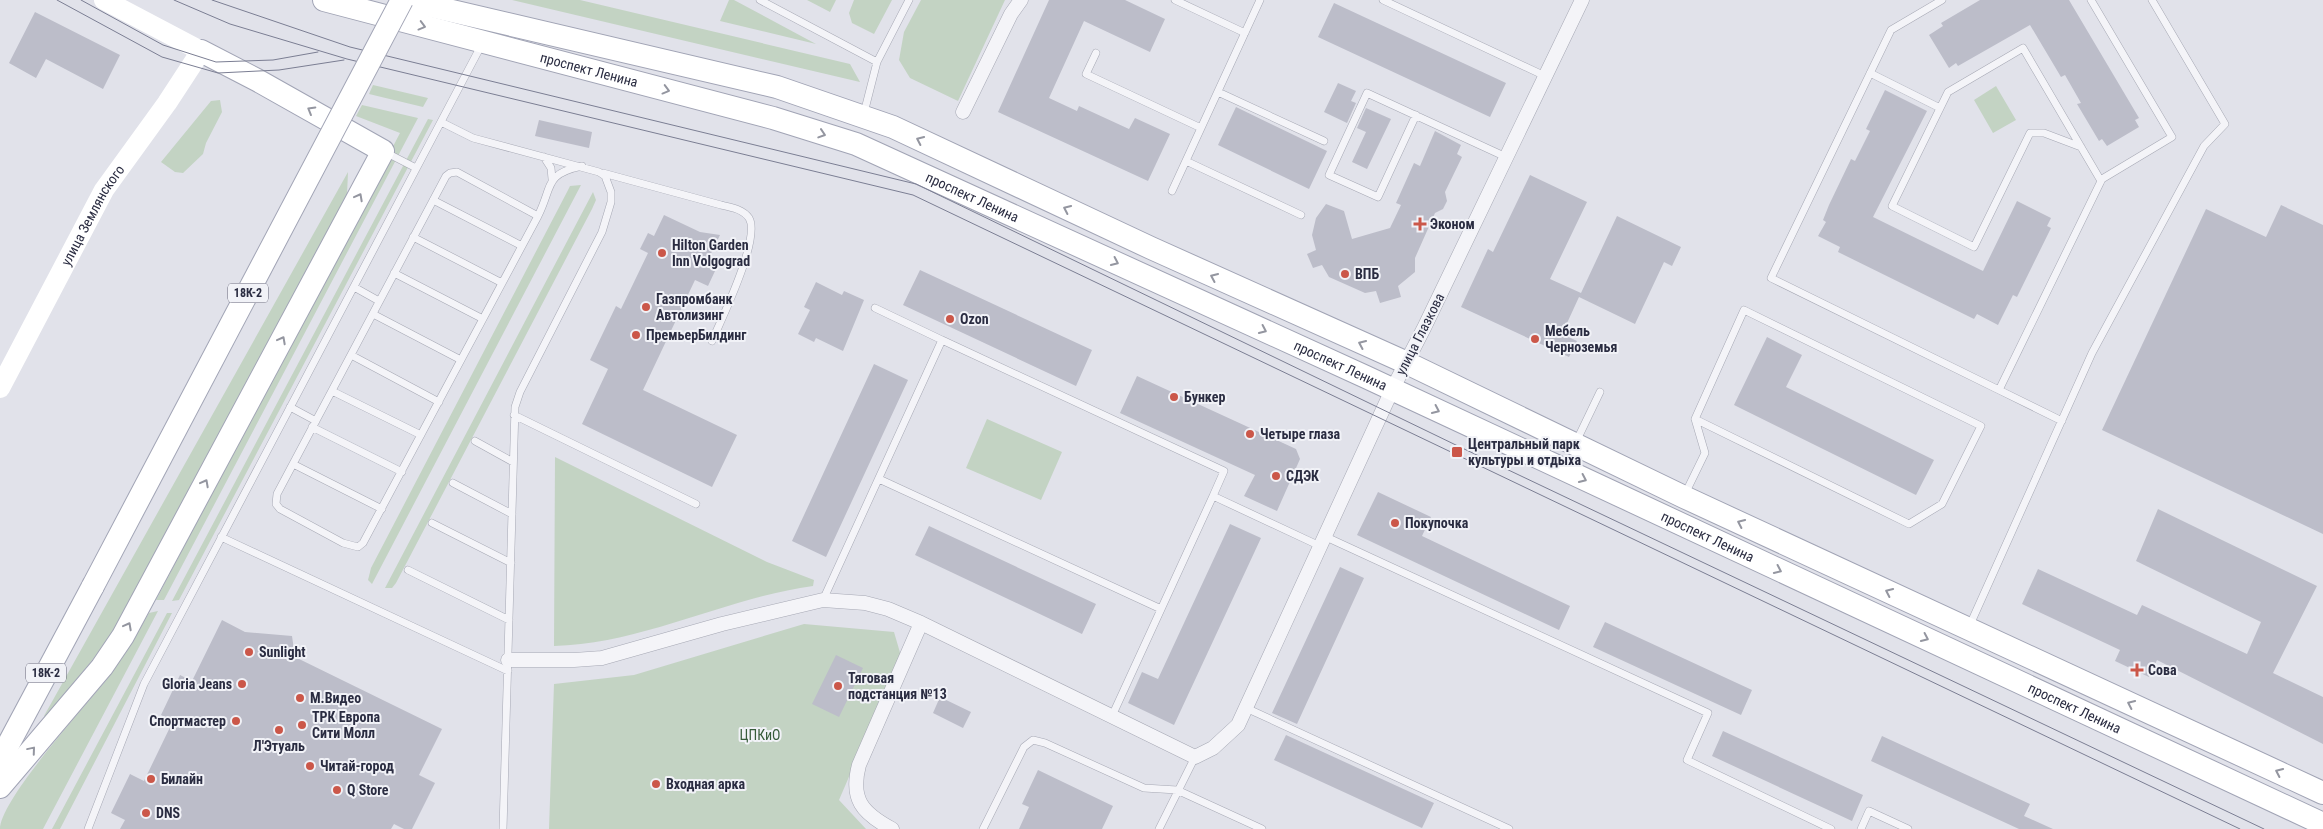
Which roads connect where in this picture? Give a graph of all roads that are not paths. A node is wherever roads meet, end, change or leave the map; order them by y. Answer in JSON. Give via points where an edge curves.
{"nodes":[{"id":1,"x":104,"y":0,"type":"edge"},
{"id":2,"x":324,"y":0,"type":"edge"},
{"id":3,"x":404,"y":0,"type":"edge"},
{"id":4,"x":760,"y":0,"type":"edge"},
{"id":5,"x":909,"y":0,"type":"edge"},
{"id":6,"x":1021,"y":0,"type":"edge"},
{"id":7,"x":1175,"y":0,"type":"edge"},
{"id":8,"x":1260,"y":0,"type":"edge"},
{"id":9,"x":1383,"y":0,"type":"edge"},
{"id":10,"x":1582,"y":0,"type":"edge"},
{"id":11,"x":1942,"y":0,"type":"edge"},
{"id":12,"x":2091,"y":0,"type":"edge"},
{"id":13,"x":2152,"y":0,"type":"edge"},
{"id":14,"x":1245,"y":33,"type":"junction"},
{"id":15,"x":483,"y":42,"type":"junction"},
{"id":16,"x":201,"y":51,"type":"junction"},
{"id":17,"x":1096,"y":53,"type":"dead end"},
{"id":18,"x":878,"y":62,"type":"junction"},
{"id":19,"x":1870,"y":74,"type":"junction"},
{"id":20,"x":1545,"y":76,"type":"junction"},
{"id":21,"x":1218,"y":92,"type":"junction"},
{"id":22,"x":1940,"y":108,"type":"junction"},
{"id":23,"x":963,"y":112,"type":"dead end"},
{"id":24,"x":1416,"y":115,"type":"junction"},
{"id":25,"x":863,"y":116,"type":"junction"},
{"id":26,"x":441,"y":122,"type":"junction"},
{"id":27,"x":1201,"y":128,"type":"junction"},
{"id":28,"x":1324,"y":142,"type":"dead end"},
{"id":29,"x":2081,"y":147,"type":"junction"},
{"id":30,"x":382,"y":151,"type":"junction"},
{"id":31,"x":544,"y":156,"type":"junction"},
{"id":32,"x":1506,"y":157,"type":"junction"},
{"id":33,"x":1186,"y":161,"type":"junction"},
{"id":34,"x":582,"y":166,"type":"junction"},
{"id":35,"x":416,"y":168,"type":"junction"},
{"id":36,"x":600,"y":172,"type":"junction"},
{"id":37,"x":552,"y":179,"type":"junction"},
{"id":38,"x":2101,"y":181,"type":"junction"},
{"id":39,"x":1172,"y":191,"type":"dead end"},
{"id":40,"x":433,"y":200,"type":"junction"},
{"id":41,"x":1301,"y":215,"type":"dead end"},
{"id":42,"x":538,"y":216,"type":"junction"},
{"id":43,"x":413,"y":237,"type":"junction"},
{"id":44,"x":522,"y":246,"type":"junction"},
{"id":45,"x":394,"y":273,"type":"junction"},
{"id":46,"x":502,"y":283,"type":"junction"},
{"id":47,"x":354,"y":287,"type":"junction"},
{"id":48,"x":379,"y":301,"type":"junction"},
{"id":49,"x":875,"y":308,"type":"dead end"},
{"id":50,"x":372,"y":314,"type":"junction"},
{"id":51,"x":483,"y":319,"type":"junction"},
{"id":52,"x":942,"y":340,"type":"junction"},
{"id":53,"x":712,"y":341,"type":"dead end"},
{"id":54,"x":351,"y":355,"type":"junction"},
{"id":55,"x":461,"y":360,"type":"junction"},
{"id":56,"x":1407,"y":363,"type":"junction"},
{"id":57,"x":0,"y":388,"type":"edge"},
{"id":58,"x":1392,"y":390,"type":"junction"},
{"id":59,"x":2000,"y":390,"type":"junction"},
{"id":60,"x":332,"y":391,"type":"junction"},
{"id":61,"x":1600,"y":392,"type":"dead end"},
{"id":62,"x":439,"y":402,"type":"junction"},
{"id":63,"x":290,"y":408,"type":"junction"},
{"id":64,"x":514,"y":415,"type":"junction"},
{"id":65,"x":1695,"y":419,"type":"junction"},
{"id":66,"x":2062,"y":421,"type":"junction"},
{"id":67,"x":314,"y":424,"type":"junction"},
{"id":68,"x":421,"y":435,"type":"junction"},
{"id":69,"x":475,"y":441,"type":"dead end"},
{"id":70,"x":1575,"y":445,"type":"junction"},
{"id":71,"x":513,"y":462,"type":"junction"},
{"id":72,"x":293,"y":464,"type":"junction"},
{"id":73,"x":402,"y":472,"type":"junction"},
{"id":74,"x":879,"y":478,"type":"junction"},
{"id":75,"x":452,"y":483,"type":"dead end"},
{"id":76,"x":1213,"y":496,"type":"junction"},
{"id":77,"x":1684,"y":497,"type":"junction"},
{"id":78,"x":696,"y":504,"type":"dead end"},
{"id":79,"x":382,"y":509,"type":"junction"},
{"id":80,"x":512,"y":514,"type":"junction"},
{"id":81,"x":432,"y":523,"type":"dead end"},
{"id":82,"x":221,"y":537,"type":"junction"},
{"id":83,"x":1322,"y":541,"type":"junction"},
{"id":84,"x":510,"y":563,"type":"junction"},
{"id":85,"x":408,"y":570,"type":"dead end"},
{"id":86,"x":823,"y":600,"type":"junction"},
{"id":87,"x":1161,"y":609,"type":"junction"},
{"id":88,"x":509,"y":620,"type":"junction"},
{"id":89,"x":921,"y":623,"type":"junction"},
{"id":90,"x":1969,"y":629,"type":"junction"},
{"id":91,"x":508,"y":665,"type":"junction"},
{"id":92,"x":1246,"y":708,"type":"junction"},
{"id":93,"x":1112,"y":716,"type":"junction"},
{"id":94,"x":1195,"y":757,"type":"junction"},
{"id":95,"x":0,"y":760,"type":"edge"},
{"id":96,"x":0,"y":787,"type":"edge"},
{"id":97,"x":1177,"y":790,"type":"junction"},
{"id":98,"x":2323,"y":793,"type":"edge"},
{"id":99,"x":2323,"y":824,"type":"edge"},
{"id":100,"x":88,"y":829,"type":"edge"},
{"id":101,"x":503,"y":829,"type":"edge"},
{"id":102,"x":892,"y":829,"type":"edge"},
{"id":103,"x":983,"y":829,"type":"edge"},
{"id":104,"x":1159,"y":829,"type":"edge"},
{"id":105,"x":1262,"y":829,"type":"edge"},
{"id":106,"x":1509,"y":829,"type":"edge"},
{"id":107,"x":1831,"y":829,"type":"edge"},
{"id":108,"x":1861,"y":829,"type":"edge"},
{"id":109,"x":1908,"y":829,"type":"edge"}],
"edges":[{"from":1,"to":16,"type":"main road"},
{"from":2,"to":15,"type":"main road","name":"проспект Ленина","one_way":true},
{"from":3,"to":25,"type":"main road","name":"проспект Ленина","via":[[777,87]]},
{"from":3,"to":95,"type":"main road","number":"18К-2","bridge":true},
{"from":4,"to":18,"type":"lane"},
{"from":5,"to":18,"type":"lane"},
{"from":6,"to":23,"type":"street"},
{"from":7,"to":14,"type":"lane"},
{"from":8,"to":14,"type":"lane"},
{"from":9,"to":20,"type":"lane"},
{"from":10,"to":20,"type":"street","name":"улица Глазкова"},
{"from":11,"to":19,"type":"lane","via":[[1891,30]]},
{"from":12,"to":38,"type":"lane","via":[[2172,137]]},
{"from":13,"to":66,"type":"lane","via":[[2225,124],[2204,146],[2092,353]]},
{"from":14,"to":21,"type":"lane"},
{"from":15,"to":26,"type":"lane"},
{"from":15,"to":58,"type":"main road","name":"проспект Ленина","one_way":true,"via":[[773,118],[856,144]]},
{"from":30,"to":16,"type":"main road","one_way":true},
{"from":16,"to":57,"type":"main road","name":"улица Землянского","via":[[104,190]]},
{"from":17,"to":27,"type":"lane","via":[[1086,74]]},
{"from":18,"to":25,"type":"lane"},
{"from":19,"to":22,"type":"lane"},
{"from":19,"to":59,"type":"lane","via":[[1770,278]]},
{"from":20,"to":32,"type":"street","name":"улица Глазкова"},
{"from":21,"to":27,"type":"lane"},
{"from":21,"to":28,"type":"lane"},
{"from":22,"to":29,"type":"lane","via":[[1948,92],[2023,48]]},
{"from":22,"to":29,"type":"lane","via":[[1892,206],[1974,246],[2030,133],[2044,133]]},
{"from":24,"to":24,"type":"lane","via":[[1368,93],[1329,175],[1378,197]]},
{"from":24,"to":32,"type":"lane"},
{"from":56,"to":25,"type":"main road","name":"проспект Ленина","one_way":true},
{"from":26,"to":31,"type":"lane","via":[[473,138]]},
{"from":26,"to":35,"type":"lane"},
{"from":27,"to":33,"type":"lane"},
{"from":29,"to":38,"type":"lane"},
{"from":30,"to":35,"type":"lane"},
{"from":96,"to":30,"type":"main road","one_way":true,"via":[[102,667],[123,636]]},
{"from":31,"to":34,"type":"lane"},
{"from":31,"to":37,"type":"lane","via":[[551,168]]},
{"from":32,"to":56,"type":"street","name":"улица Глазкова"},
{"from":33,"to":39,"type":"lane"},
{"from":33,"to":41,"type":"lane"},
{"from":34,"to":36,"type":"lane"},
{"from":34,"to":37,"type":"lane","via":[[562,171]]},
{"from":35,"to":47,"type":"lane"},
{"from":36,"to":53,"type":"lane","via":[[721,205],[748,217],[752,230],[750,249]]},
{"from":36,"to":64,"type":"lane","via":[[611,192],[602,232],[520,392]]},
{"from":37,"to":42,"type":"lane"},
{"from":38,"to":59,"type":"lane"},
{"from":40,"to":42,"type":"lane","via":[[446,176],[457,172]]},
{"from":40,"to":43,"type":"lane"},
{"from":40,"to":44,"type":"lane"},
{"from":42,"to":44,"type":"lane"},
{"from":43,"to":45,"type":"lane"},
{"from":43,"to":46,"type":"lane"},
{"from":44,"to":46,"type":"lane"},
{"from":45,"to":48,"type":"lane"},
{"from":45,"to":51,"type":"lane"},
{"from":46,"to":51,"type":"lane"},
{"from":47,"to":48,"type":"lane"},
{"from":47,"to":63,"type":"lane"},
{"from":48,"to":50,"type":"lane"},
{"from":49,"to":52,"type":"lane"},
{"from":50,"to":54,"type":"lane"},
{"from":50,"to":55,"type":"lane"},
{"from":51,"to":55,"type":"lane"},
{"from":52,"to":74,"type":"lane"},
{"from":52,"to":76,"type":"lane","via":[[1224,471]]},
{"from":54,"to":60,"type":"lane"},
{"from":54,"to":62,"type":"lane"},
{"from":55,"to":62,"type":"lane"},
{"from":56,"to":58,"type":"street","name":"улица Глазкова"},
{"from":56,"to":70,"type":"main road","name":"проспект Ленина"},
{"from":58,"to":83,"type":"street","name":"улица Глазкова"},
{"from":58,"to":99,"type":"main road","name":"проспект Ленина","one_way":true},
{"from":59,"to":66,"type":"lane"},
{"from":60,"to":67,"type":"lane"},
{"from":60,"to":68,"type":"lane"},
{"from":61,"to":70,"type":"lane"},
{"from":62,"to":68,"type":"lane"},
{"from":63,"to":67,"type":"lane"},
{"from":63,"to":82,"type":"lane"},
{"from":64,"to":71,"type":"lane"},
{"from":64,"to":78,"type":"lane"},
{"from":65,"to":65,"type":"lane","via":[[1744,310],[1980,426],[1942,504],[1909,524]]},
{"from":65,"to":77,"type":"lane","via":[[1705,453]]},
{"from":66,"to":90,"type":"lane"},
{"from":67,"to":72,"type":"lane"},
{"from":67,"to":73,"type":"lane"},
{"from":68,"to":73,"type":"lane"},
{"from":69,"to":71,"type":"lane"},
{"from":70,"to":77,"type":"main road","name":"проспект Ленина"},
{"from":71,"to":80,"type":"lane"},
{"from":72,"to":79,"type":"lane"},
{"from":72,"to":79,"type":"lane","via":[[277,494],[276,504],[343,543],[358,546],[363,543]]},
{"from":73,"to":79,"type":"lane"},
{"from":74,"to":86,"type":"lane"},
{"from":74,"to":87,"type":"lane"},
{"from":75,"to":80,"type":"lane"},
{"from":76,"to":83,"type":"lane"},
{"from":76,"to":87,"type":"lane"},
{"from":90,"to":77,"type":"main road","name":"проспект Ленина","one_way":true},
{"from":80,"to":84,"type":"lane"},
{"from":81,"to":84,"type":"lane"},
{"from":82,"to":91,"type":"lane"},
{"from":82,"to":100,"type":"lane","via":[[144,684]]},
{"from":83,"to":92,"type":"street","name":"улица Глазкова"},
{"from":83,"to":107,"type":"lane","via":[[1708,713],[1687,760]]},
{"from":84,"to":88,"type":"lane"},
{"from":85,"to":88,"type":"lane"},
{"from":86,"to":89,"type":"street","via":[[866,603]]},
{"from":86,"to":91,"type":"street","via":[[602,658]]},
{"from":87,"to":93,"type":"lane"},
{"from":88,"to":91,"type":"lane"},
{"from":89,"to":93,"type":"street"},
{"from":89,"to":102,"type":"street","via":[[855,781],[859,802],[878,821]]},
{"from":98,"to":90,"type":"main road","name":"проспект Ленина","one_way":true},
{"from":91,"to":101,"type":"lane"},
{"from":92,"to":94,"type":"street","name":"улица Глазкова","via":[[1238,725],[1213,748]]},
{"from":92,"to":106,"type":"lane"},
{"from":93,"to":94,"type":"street"},
{"from":94,"to":97,"type":"lane"},
{"from":97,"to":103,"type":"lane","via":[[1144,788],[1033,740],[1024,747]]},
{"from":97,"to":104,"type":"lane"},
{"from":97,"to":105,"type":"lane"},
{"from":108,"to":109,"type":"lane","via":[[1870,811]]}]}
